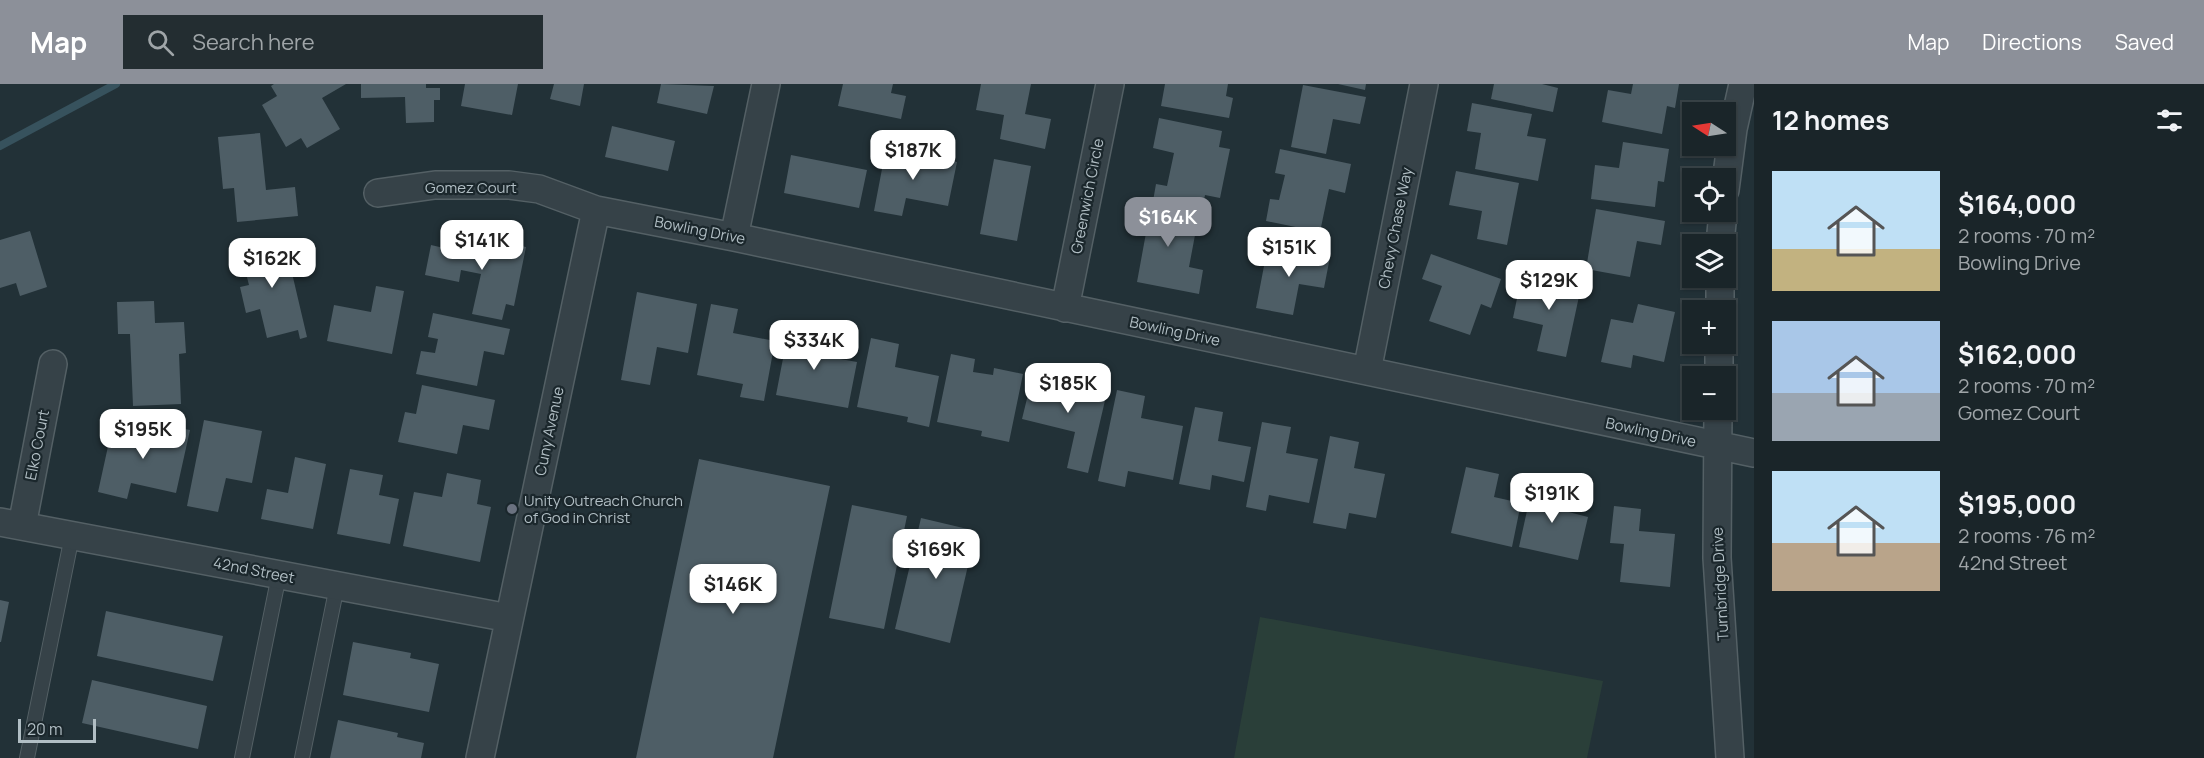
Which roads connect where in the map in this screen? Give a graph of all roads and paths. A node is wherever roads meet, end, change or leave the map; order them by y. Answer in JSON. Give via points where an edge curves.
{"nodes":[{"id":1,"x":766,"y":84,"type":"edge"},
{"id":2,"x":1110,"y":84,"type":"edge"},
{"id":3,"x":1424,"y":84,"type":"edge"},
{"id":4,"x":1743,"y":84,"type":"edge"},
{"id":5,"x":1728,"y":168,"type":"edge"},
{"id":6,"x":378,"y":193,"type":"dead end"},
{"id":7,"x":596,"y":210,"type":"junction"},
{"id":8,"x":734,"y":237,"type":"junction"},
{"id":9,"x":1065,"y":308,"type":"junction"},
{"id":10,"x":53,"y":364,"type":"dead end"},
{"id":11,"x":1367,"y":371,"type":"junction"},
{"id":12,"x":1718,"y":420,"type":"edge"},
{"id":13,"x":1719,"y":447,"type":"junction"},
{"id":14,"x":1754,"y":453,"type":"edge"},
{"id":15,"x":11,"y":524,"type":"edge"},
{"id":16,"x":72,"y":536,"type":"junction"},
{"id":17,"x":279,"y":575,"type":"junction"},
{"id":18,"x":337,"y":586,"type":"junction"},
{"id":19,"x":509,"y":618,"type":"junction"},
{"id":20,"x":27,"y":758,"type":"edge"},
{"id":21,"x":242,"y":758,"type":"edge"},
{"id":22,"x":302,"y":758,"type":"edge"},
{"id":23,"x":480,"y":758,"type":"edge"},
{"id":24,"x":1730,"y":758,"type":"edge"}],
"edges":[{"from":1,"to":8,"type":"street"},
{"from":2,"to":9,"type":"street","name":"Greenwich Circle"},
{"from":3,"to":11,"type":"street","name":"Chevy Chase Way"},
{"from":4,"to":5,"type":"street"},
{"from":6,"to":7,"type":"street","name":"Gomez Court","via":[[435,184],[509,184],[539,189]]},
{"from":7,"to":8,"type":"street","name":"Bowling Drive"},
{"from":7,"to":19,"type":"street","name":"Cuny Avenue"},
{"from":8,"to":9,"type":"street","name":"Bowling Drive"},
{"from":9,"to":11,"type":"street","name":"Bowling Drive"},
{"from":10,"to":15,"type":"street","name":"Elko Court"},
{"from":11,"to":13,"type":"street","name":"Bowling Drive"},
{"from":12,"to":13,"type":"street","name":"Turnbridge Drive"},
{"from":13,"to":14,"type":"street","name":"Bowling Drive"},
{"from":13,"to":24,"type":"street","name":"Turnbridge Drive","via":[[1717,558]]},
{"from":15,"to":16,"type":"street","name":"42nd Street"},
{"from":16,"to":17,"type":"street","name":"42nd Street"},
{"from":16,"to":20,"type":"lane"},
{"from":17,"to":18,"type":"street","name":"42nd Street"},
{"from":17,"to":21,"type":"lane"},
{"from":18,"to":19,"type":"street","name":"42nd Street"},
{"from":18,"to":22,"type":"lane"},
{"from":19,"to":23,"type":"street","name":"Cuny Avenue"}]}
